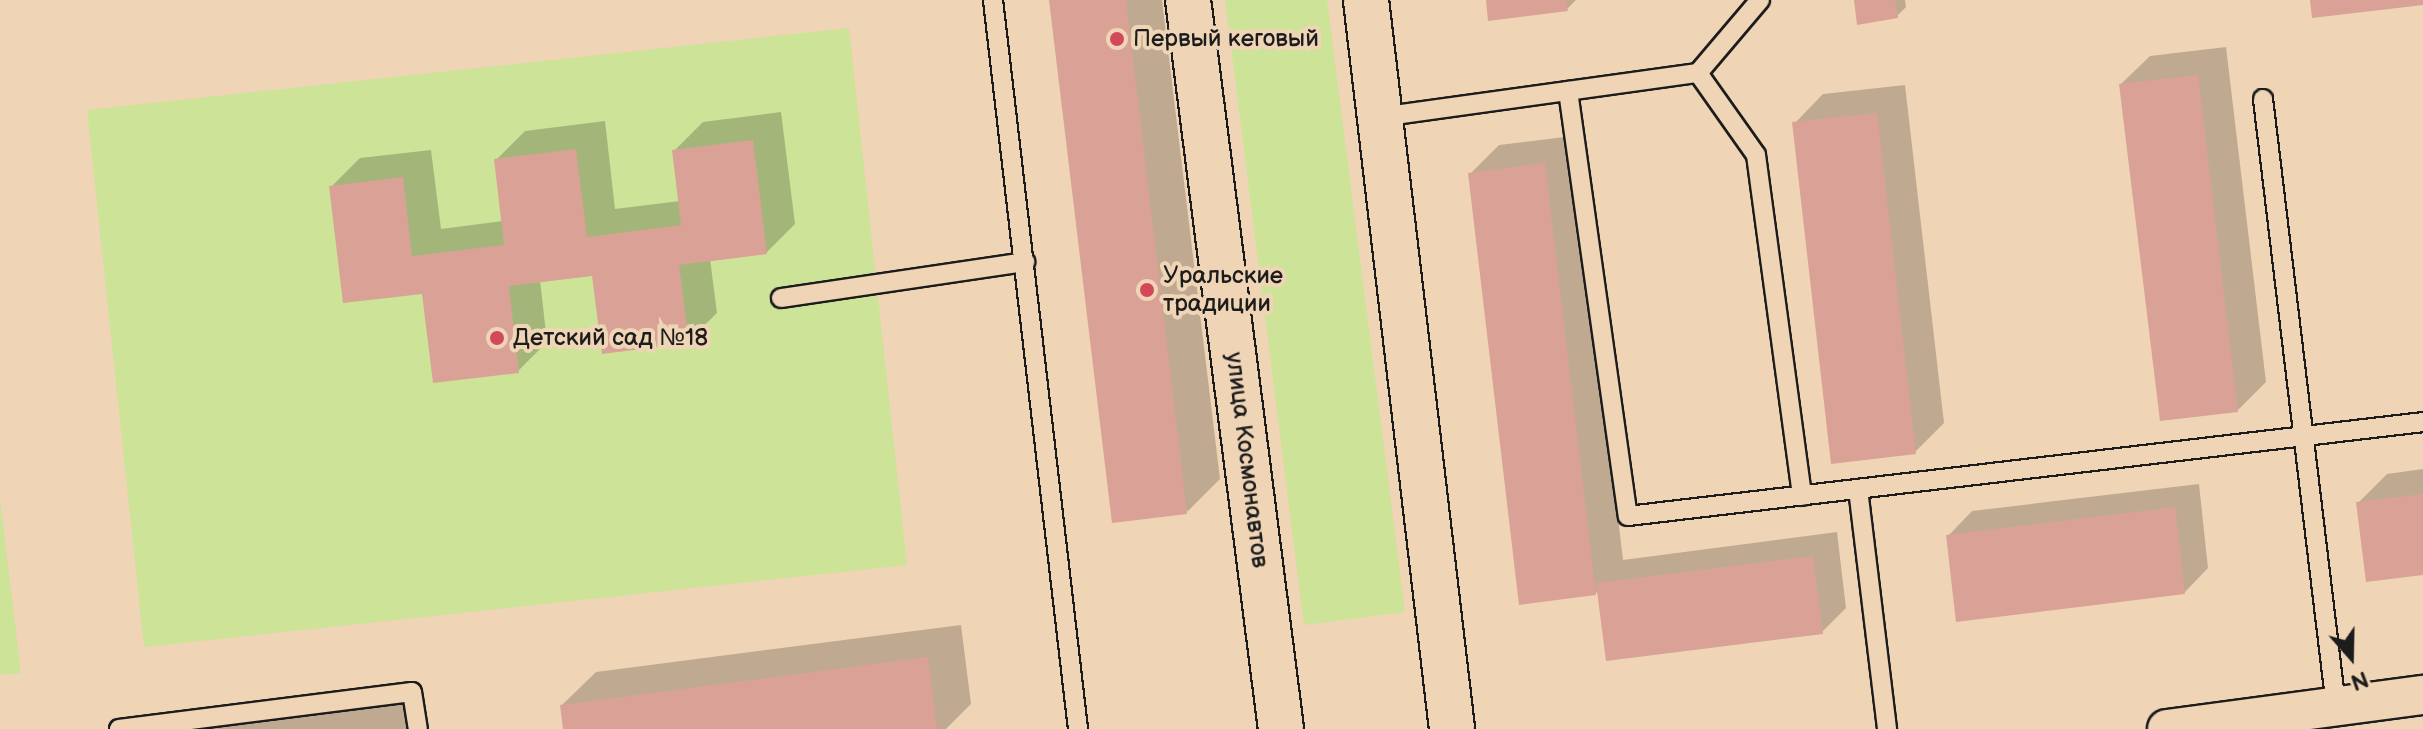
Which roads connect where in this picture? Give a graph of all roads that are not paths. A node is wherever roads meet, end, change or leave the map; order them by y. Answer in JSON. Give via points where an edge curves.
{"nodes":[{"id":1,"x":993,"y":0,"type":"edge"},
{"id":2,"x":1188,"y":0,"type":"edge"},
{"id":3,"x":1366,"y":0,"type":"edge"},
{"id":4,"x":1760,"y":0,"type":"edge"},
{"id":5,"x":1698,"y":73,"type":"junction"},
{"id":6,"x":1568,"y":91,"type":"junction"},
{"id":7,"x":2263,"y":99,"type":"dead end"},
{"id":8,"x":1380,"y":117,"type":"junction"},
{"id":9,"x":1025,"y":262,"type":"junction"},
{"id":10,"x":781,"y":298,"type":"dead end"},
{"id":11,"x":2423,"y":422,"type":"edge"},
{"id":12,"x":2303,"y":436,"type":"junction"},
{"id":13,"x":1858,"y":489,"type":"junction"},
{"id":14,"x":1802,"y":496,"type":"junction"},
{"id":15,"x":2423,"y":695,"type":"edge"},
{"id":16,"x":2336,"y":707,"type":"junction"},
{"id":17,"x":119,"y":729,"type":"edge"},
{"id":18,"x":418,"y":729,"type":"edge"},
{"id":19,"x":1078,"y":729,"type":"edge"},
{"id":20,"x":1281,"y":729,"type":"edge"},
{"id":21,"x":1452,"y":729,"type":"edge"},
{"id":22,"x":1887,"y":729,"type":"edge"},
{"id":23,"x":2167,"y":729,"type":"edge"}],
"edges":[{"from":1,"to":9,"type":"lane"},
{"from":2,"to":20,"type":"street","name":"улица Космонавтов"},
{"from":3,"to":8,"type":"street"},
{"from":4,"to":5,"type":"lane"},
{"from":5,"to":6,"type":"lane"},
{"from":5,"to":14,"type":"lane","via":[[1756,155]]},
{"from":6,"to":8,"type":"lane"},
{"from":6,"to":14,"type":"lane","via":[[1628,516]]},
{"from":7,"to":12,"type":"lane"},
{"from":8,"to":21,"type":"street"},
{"from":9,"to":10,"type":"lane"},
{"from":9,"to":19,"type":"lane"},
{"from":11,"to":12,"type":"lane"},
{"from":12,"to":13,"type":"lane"},
{"from":12,"to":16,"type":"lane"},
{"from":13,"to":14,"type":"lane"},
{"from":13,"to":22,"type":"lane"},
{"from":15,"to":16,"type":"street"},
{"from":16,"to":23,"type":"street"},
{"from":17,"to":18,"type":"lane","via":[[412,692]]}]}
